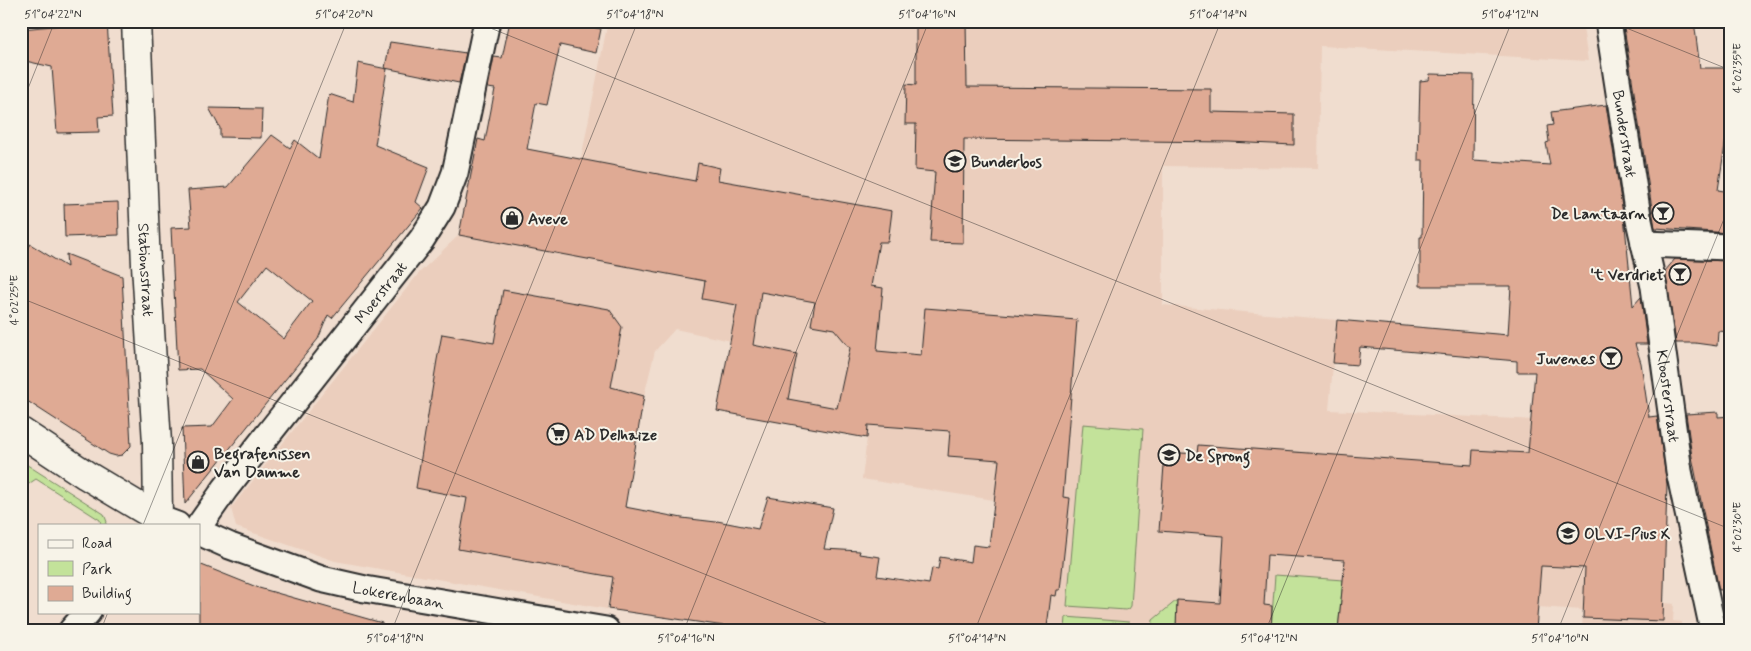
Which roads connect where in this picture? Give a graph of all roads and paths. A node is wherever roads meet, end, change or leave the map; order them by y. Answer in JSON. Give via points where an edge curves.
{"nodes":[{"id":1,"x":136,"y":21,"type":"edge"},
{"id":2,"x":487,"y":21,"type":"edge"},
{"id":3,"x":1608,"y":21,"type":"edge"},
{"id":4,"x":1644,"y":244,"type":"junction"},
{"id":5,"x":1730,"y":247,"type":"edge"},
{"id":6,"x":21,"y":432,"type":"edge"},
{"id":7,"x":163,"y":523,"type":"edge"},
{"id":8,"x":200,"y":525,"type":"edge"},
{"id":9,"x":200,"y":532,"type":"edge"},
{"id":10,"x":86,"y":614,"type":"edge"},
{"id":11,"x":72,"y":630,"type":"edge"},
{"id":12,"x":606,"y":630,"type":"edge"},
{"id":13,"x":1712,"y":630,"type":"edge"}],
"edges":[{"from":1,"to":7,"type":"street","name":"Stationsstraat","via":[[146,265]]},
{"from":2,"to":8,"type":"street","name":"Moerstraat","via":[[455,174],[442,207],[422,239]]},
{"from":3,"to":4,"type":"street","name":"Bunderstraat"},
{"from":4,"to":5,"type":"street"},
{"from":4,"to":13,"type":"street","name":"Kloosterstraat","via":[[1654,287],[1679,471]]},
{"from":6,"to":7,"type":"street"},
{"from":9,"to":12,"type":"street","name":"Lokerenbaan","via":[[330,581]]},
{"from":10,"to":11,"type":"street"}]}
